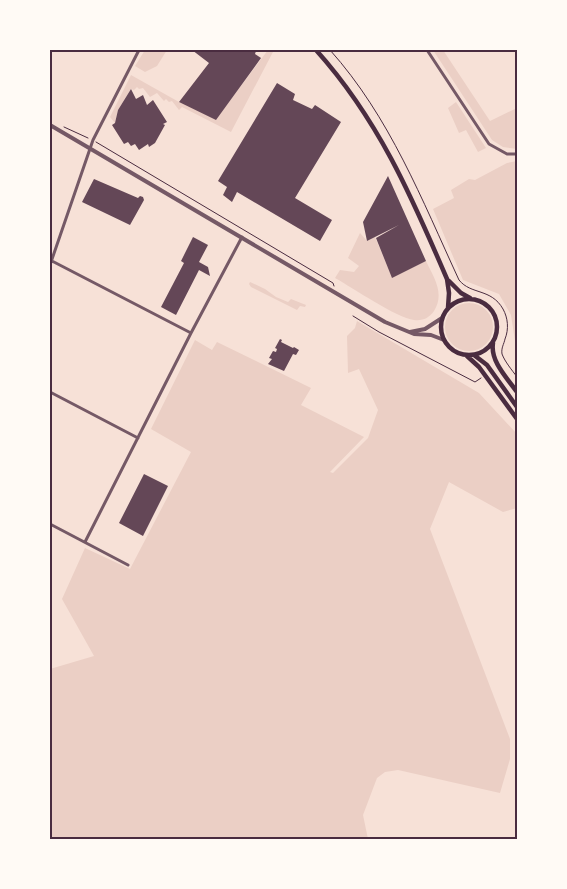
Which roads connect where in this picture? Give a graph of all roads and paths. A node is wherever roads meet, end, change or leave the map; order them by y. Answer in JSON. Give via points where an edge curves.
{"nodes":[{"id":1,"x":140,"y":50,"type":"edge"},
{"id":2,"x":316,"y":50,"type":"edge"},
{"id":3,"x":330,"y":50,"type":"edge"},
{"id":4,"x":427,"y":50,"type":"edge"},
{"id":5,"x":50,"y":124,"type":"edge"},
{"id":6,"x":63,"y":127,"type":"dead end"},
{"id":7,"x":93,"y":140,"type":"junction"},
{"id":8,"x":90,"y":147,"type":"junction"},
{"id":9,"x":517,"y":154,"type":"edge"},
{"id":10,"x":242,"y":237,"type":"junction"},
{"id":11,"x":52,"y":260,"type":"junction"},
{"id":12,"x":50,"y":265,"type":"edge"},
{"id":13,"x":447,"y":279,"type":"junction"},
{"id":14,"x":328,"y":280,"type":"dead end"},
{"id":15,"x":471,"y":299,"type":"junction"},
{"id":16,"x":448,"y":308,"type":"junction"},
{"id":17,"x":352,"y":316,"type":"dead end"},
{"id":18,"x":442,"y":318,"type":"junction"},
{"id":19,"x":409,"y":332,"type":"junction"},
{"id":20,"x":191,"y":333,"type":"junction"},
{"id":21,"x":444,"y":340,"type":"junction"},
{"id":22,"x":493,"y":342,"type":"junction"},
{"id":23,"x":410,"y":344,"type":"dead end"},
{"id":24,"x":410,"y":347,"type":"junction"},
{"id":25,"x":466,"y":355,"type":"junction"},
{"id":26,"x":474,"y":355,"type":"junction"},
{"id":27,"x":483,"y":375,"type":"dead end"},
{"id":28,"x":517,"y":377,"type":"edge"},
{"id":29,"x":50,"y":392,"type":"edge"},
{"id":30,"x":517,"y":392,"type":"edge"},
{"id":31,"x":517,"y":407,"type":"edge"},
{"id":32,"x":517,"y":419,"type":"edge"},
{"id":33,"x":138,"y":438,"type":"junction"},
{"id":34,"x":50,"y":524,"type":"edge"},
{"id":35,"x":85,"y":542,"type":"junction"},
{"id":36,"x":128,"y":564,"type":"dead end"}],
"edges":[{"from":1,"to":7,"type":"street"},
{"from":2,"to":13,"type":"main road","via":[[354,97],[386,147]]},
{"from":3,"to":28,"type":"path","via":[[361,87],[383,122],[457,275],[464,285],[487,293],[501,306],[507,325],[502,354]]},
{"from":4,"to":9,"type":"street","via":[[489,144],[506,154]]},
{"from":5,"to":8,"type":"street"},
{"from":6,"to":7,"type":"path"},
{"from":7,"to":8,"type":"street"},
{"from":7,"to":14,"type":"path"},
{"from":8,"to":10,"type":"street"},
{"from":8,"to":11,"type":"street"},
{"from":10,"to":19,"type":"street","via":[[385,322]]},
{"from":10,"to":20,"type":"street"},
{"from":11,"to":12,"type":"street"},
{"from":11,"to":20,"type":"street"},
{"from":13,"to":15,"type":"main road"},
{"from":13,"to":16,"type":"main road"},
{"from":15,"to":16,"type":"main road","via":[[458,301]]},
{"from":15,"to":22,"type":"main road","via":[[485,303],[494,314],[498,328]]},
{"from":16,"to":18,"type":"main road"},
{"from":17,"to":24,"type":"path"},
{"from":18,"to":19,"type":"street","via":[[425,329]]},
{"from":18,"to":21,"type":"main road"},
{"from":19,"to":21,"type":"street"},
{"from":20,"to":33,"type":"street"},
{"from":21,"to":25,"type":"main road","via":[[454,351]]},
{"from":22,"to":26,"type":"main road","via":[[485,351]]},
{"from":22,"to":30,"type":"main road","via":[[493,356]]},
{"from":23,"to":24,"type":"path"},
{"from":24,"to":27,"type":"path","via":[[475,382]]},
{"from":25,"to":26,"type":"main road"},
{"from":25,"to":32,"type":"main road","via":[[479,367]]},
{"from":26,"to":31,"type":"main road","via":[[487,366]]},
{"from":29,"to":33,"type":"street"},
{"from":33,"to":35,"type":"street"},
{"from":34,"to":35,"type":"street"},
{"from":35,"to":36,"type":"street"}]}
